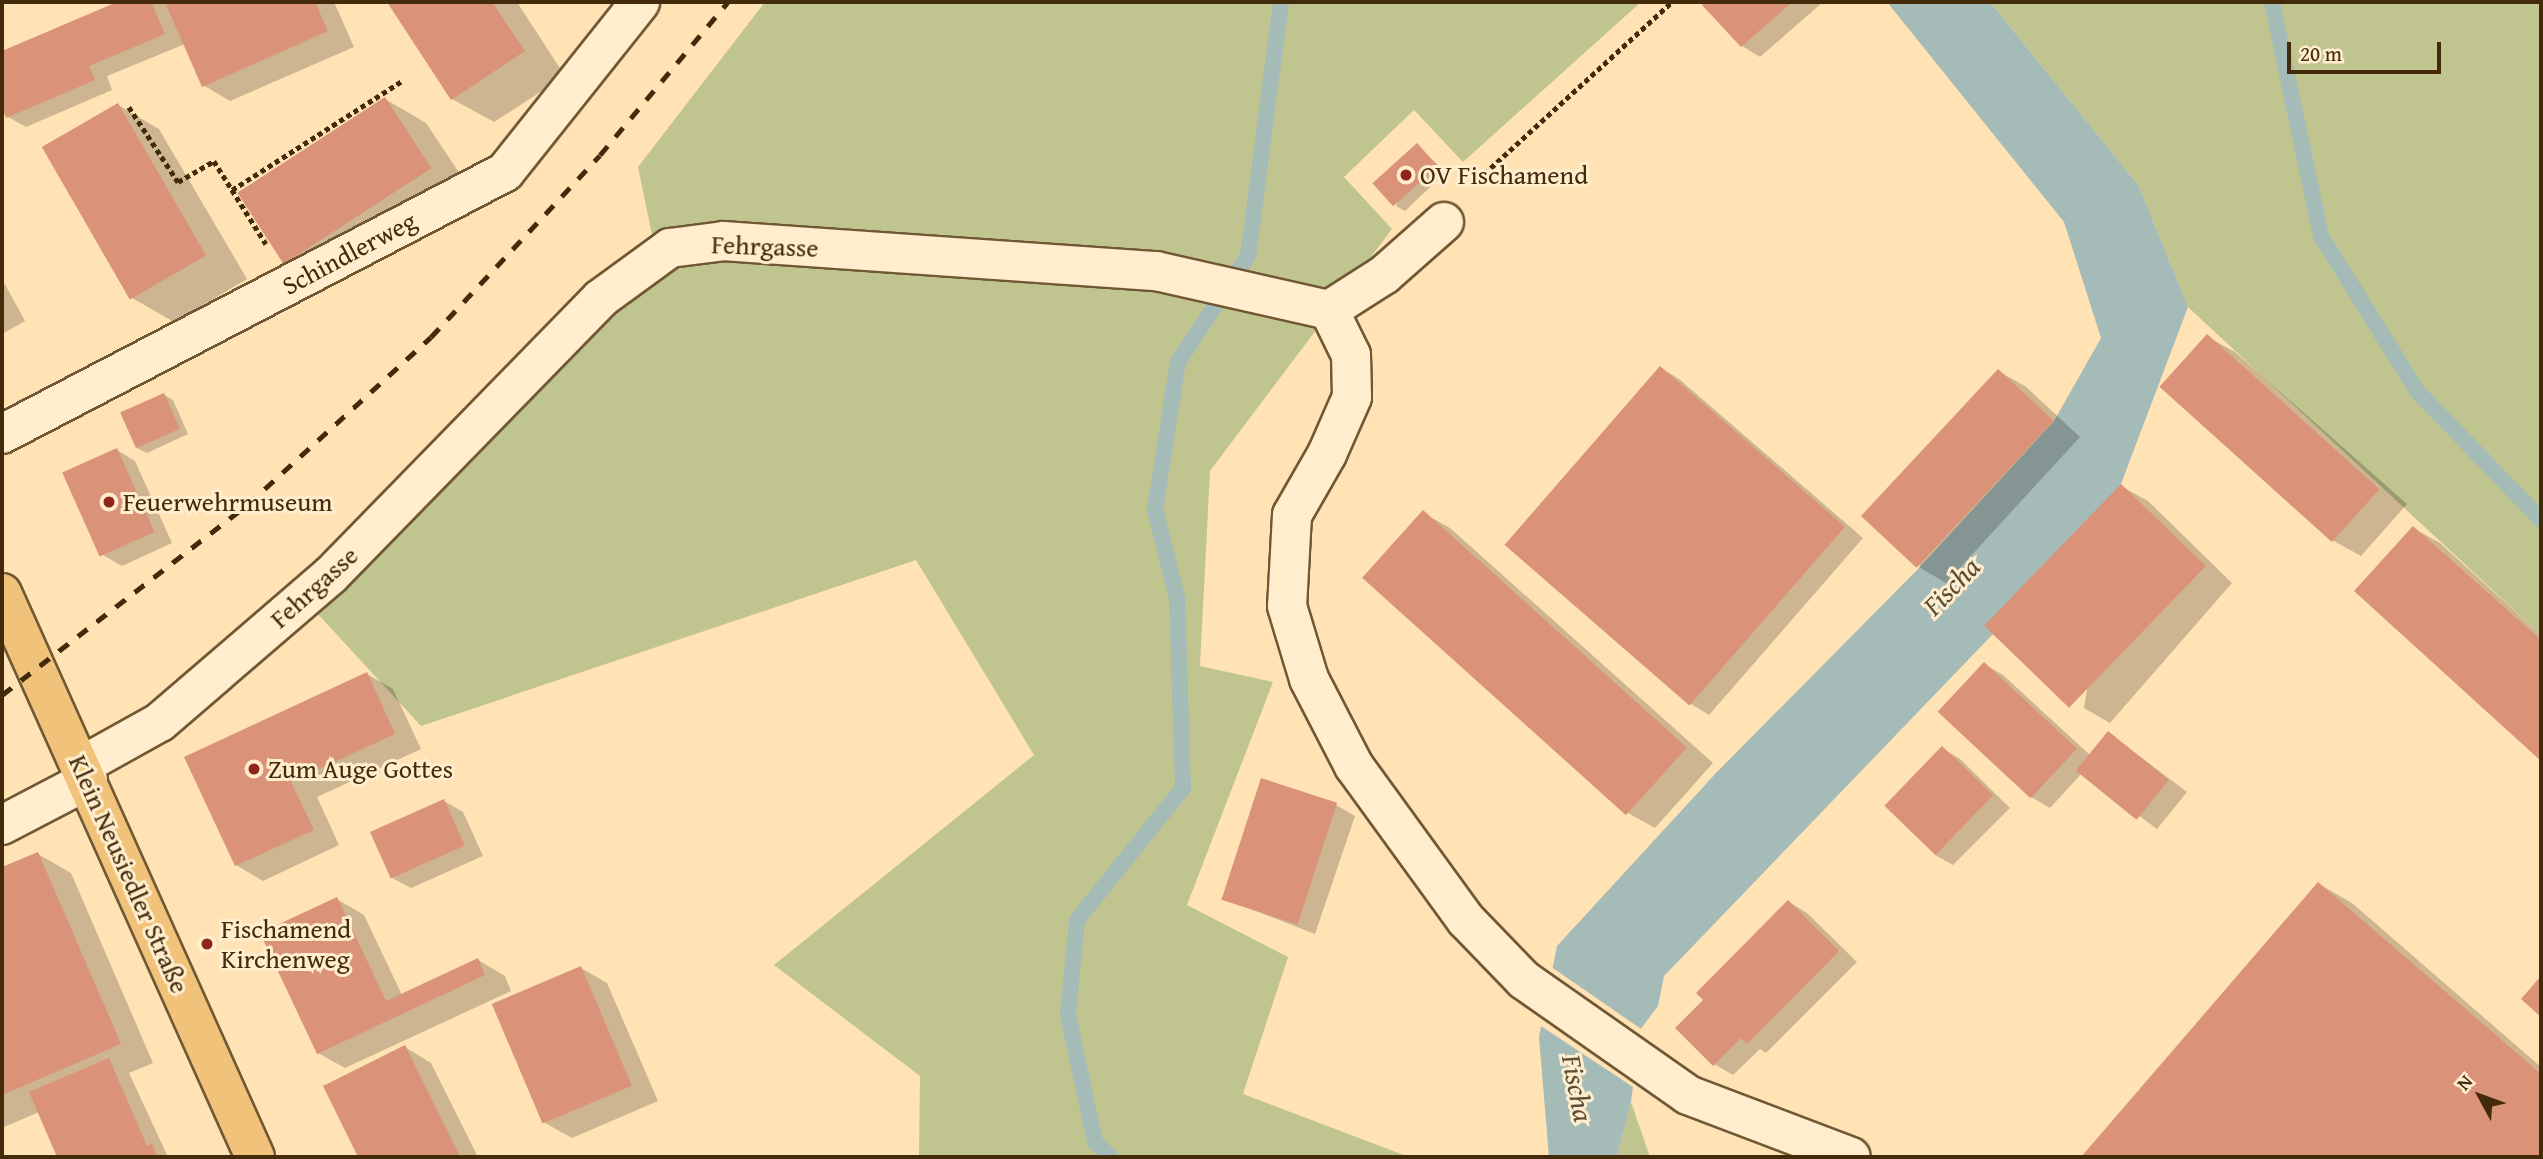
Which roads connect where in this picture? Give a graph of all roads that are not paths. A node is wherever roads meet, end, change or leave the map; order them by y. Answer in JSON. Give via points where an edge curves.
{"nodes":[{"id":1,"x":640,"y":2,"type":"edge"},
{"id":2,"x":1444,"y":222,"type":"road end"},
{"id":3,"x":1312,"y":307,"type":"junction"},
{"id":4,"x":2,"y":434,"type":"edge"},
{"id":5,"x":5,"y":608,"type":"edge"},
{"id":6,"x":85,"y":773,"type":"junction"},
{"id":7,"x":2,"y":825,"type":"edge"},
{"id":8,"x":254,"y":1157,"type":"edge"},
{"id":9,"x":1851,"y":1157,"type":"edge"}],
"edges":[{"from":1,"to":4,"type":"street","name":"Schindlerweg","via":[[505,172]]},
{"from":2,"to":3,"type":"street","via":[[1384,275]]},
{"from":3,"to":6,"type":"street","name":"Fehrgasse","via":[[1156,271],[724,241],[670,248],[600,299],[331,575],[160,722]]},
{"from":3,"to":9,"type":"street","via":[[1351,355],[1352,397],[1293,515],[1287,606],[1309,679],[1354,766],[1466,920],[1524,980],[1688,1095]]},
{"from":5,"to":6,"type":"main road","name":"Klein Neusiedler Straße"},
{"from":6,"to":7,"type":"street","name":"Fehrgasse"},
{"from":6,"to":8,"type":"main road","name":"Klein Neusiedler Straße"}]}
